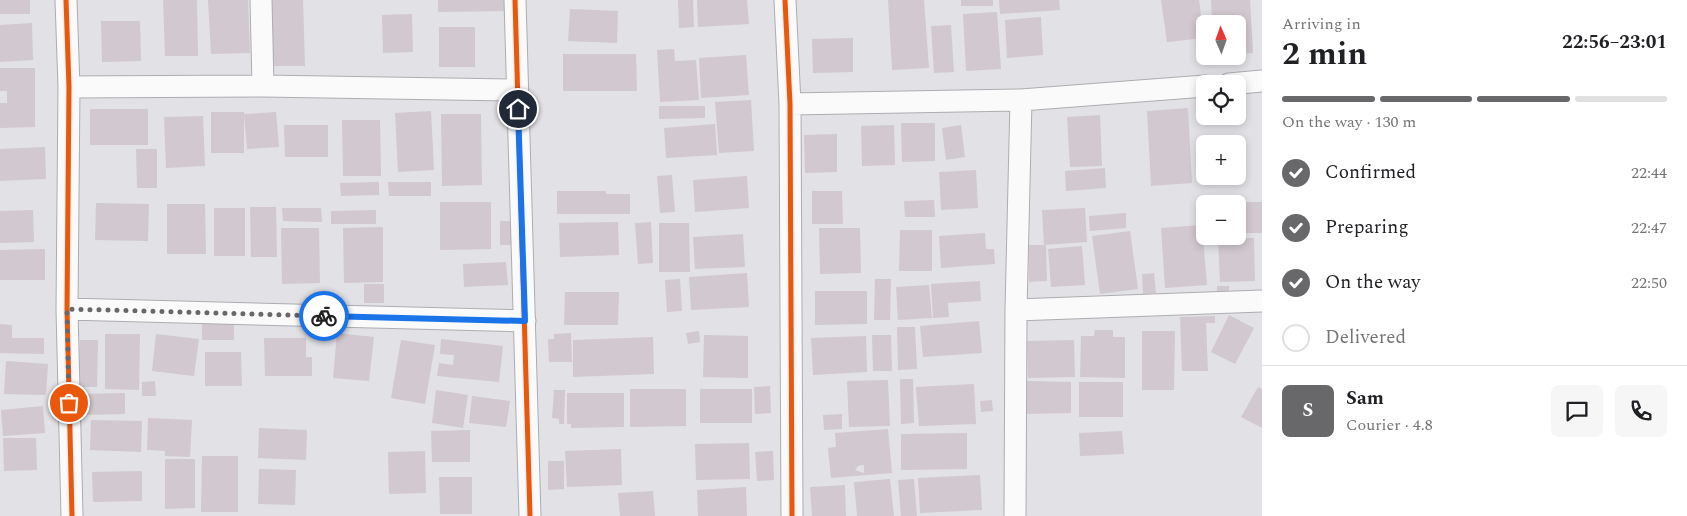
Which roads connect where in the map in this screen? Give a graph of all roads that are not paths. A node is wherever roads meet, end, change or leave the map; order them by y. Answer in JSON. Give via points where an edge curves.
{"nodes":[{"id":1,"x":66,"y":0,"type":"edge"},
{"id":2,"x":261,"y":0,"type":"edge"},
{"id":3,"x":515,"y":0,"type":"edge"},
{"id":4,"x":786,"y":0,"type":"edge"},
{"id":5,"x":1262,"y":81,"type":"edge"},
{"id":6,"x":1246,"y":82,"type":"edge"},
{"id":7,"x":263,"y":86,"type":"junction"},
{"id":8,"x":69,"y":87,"type":"junction"},
{"id":9,"x":1196,"y":87,"type":"edge"},
{"id":10,"x":517,"y":90,"type":"junction"},
{"id":11,"x":1021,"y":100,"type":"junction"},
{"id":12,"x":790,"y":104,"type":"junction"},
{"id":13,"x":1262,"y":301,"type":"edge"},
{"id":14,"x":67,"y":309,"type":"junction"},
{"id":15,"x":1016,"y":310,"type":"junction"},
{"id":16,"x":525,"y":321,"type":"junction"},
{"id":17,"x":72,"y":516,"type":"edge"},
{"id":18,"x":530,"y":516,"type":"edge"},
{"id":19,"x":792,"y":516,"type":"edge"},
{"id":20,"x":1015,"y":516,"type":"edge"}],
"edges":[{"from":1,"to":8,"type":"street"},
{"from":2,"to":7,"type":"street"},
{"from":3,"to":10,"type":"street"},
{"from":4,"to":12,"type":"street"},
{"from":5,"to":6,"type":"street"},
{"from":7,"to":8,"type":"street"},
{"from":7,"to":10,"type":"street"},
{"from":8,"to":14,"type":"street"},
{"from":9,"to":11,"type":"street"},
{"from":10,"to":16,"type":"street"},
{"from":11,"to":12,"type":"street"},
{"from":11,"to":15,"type":"street"},
{"from":12,"to":19,"type":"street"},
{"from":13,"to":15,"type":"street"},
{"from":14,"to":16,"type":"street"},
{"from":14,"to":17,"type":"street"},
{"from":15,"to":20,"type":"street"},
{"from":16,"to":18,"type":"street"}]}
